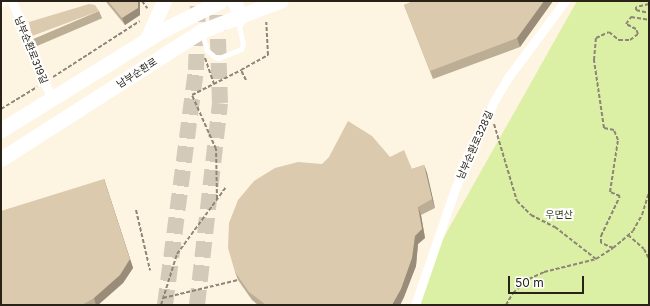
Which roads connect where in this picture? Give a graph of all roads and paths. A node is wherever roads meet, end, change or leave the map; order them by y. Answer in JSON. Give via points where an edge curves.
{"nodes":[{"id":1,"x":12,"y":1,"type":"edge"},
{"id":2,"x":142,"y":1,"type":"edge"},
{"id":3,"x":164,"y":1,"type":"edge"},
{"id":4,"x":221,"y":1,"type":"edge"},
{"id":5,"x":234,"y":1,"type":"edge"},
{"id":6,"x":280,"y":1,"type":"edge"},
{"id":7,"x":565,"y":1,"type":"edge"},
{"id":8,"x":649,"y":4,"type":"edge"},
{"id":9,"x":149,"y":5,"type":"dead end"},
{"id":10,"x":192,"y":7,"type":"edge"},
{"id":11,"x":649,"y":13,"type":"edge"},
{"id":12,"x":244,"y":15,"type":"junction"},
{"id":13,"x":144,"y":16,"type":"dead end"},
{"id":14,"x":649,"y":20,"type":"edge"},
{"id":15,"x":266,"y":22,"type":"dead end"},
{"id":16,"x":201,"y":31,"type":"junction"},
{"id":17,"x":147,"y":39,"type":"junction"},
{"id":18,"x":202,"y":52,"type":"dead end"},
{"id":19,"x":241,"y":70,"type":"junction"},
{"id":20,"x":246,"y":80,"type":"dead end"},
{"id":21,"x":44,"y":82,"type":"junction"},
{"id":22,"x":214,"y":84,"type":"junction"},
{"id":23,"x":51,"y":98,"type":"junction"},
{"id":24,"x":1,"y":109,"type":"edge"},
{"id":25,"x":489,"y":113,"type":"junction"},
{"id":26,"x":1,"y":130,"type":"edge"},
{"id":27,"x":1,"y":159,"type":"edge"},
{"id":28,"x":226,"y":187,"type":"dead end"},
{"id":29,"x":649,"y":192,"type":"edge"},
{"id":30,"x":218,"y":198,"type":"junction"},
{"id":31,"x":136,"y":210,"type":"dead end"},
{"id":32,"x":628,"y":235,"type":"junction"},
{"id":33,"x":613,"y":248,"type":"junction"},
{"id":34,"x":596,"y":259,"type":"junction"},
{"id":35,"x":649,"y":259,"type":"edge"},
{"id":36,"x":150,"y":270,"type":"dead end"},
{"id":37,"x":238,"y":280,"type":"edge"},
{"id":38,"x":163,"y":298,"type":"junction"},
{"id":39,"x":161,"y":305,"type":"edge"},
{"id":40,"x":415,"y":305,"type":"edge"},
{"id":41,"x":506,"y":305,"type":"edge"}],
"edges":[{"from":1,"to":21,"type":"street","name":"남부순환로319길"},
{"from":2,"to":9,"type":"path","via":[[148,10]]},
{"from":3,"to":17,"type":"main road"},
{"from":4,"to":10,"type":"main road"},
{"from":5,"to":12,"type":"main road"},
{"from":6,"to":12,"type":"main road","name":"남부순환로"},
{"from":7,"to":25,"type":"street","name":"남부순환로328길","via":[[509,76]]},
{"from":8,"to":11,"type":"path","via":[[636,7],[636,10]]},
{"from":10,"to":16,"type":"main road"},
{"from":10,"to":17,"type":"main road"},
{"from":12,"to":16,"type":"main road","name":"남부순환로"},
{"from":12,"to":16,"type":"lane","via":[[239,27],[243,44],[241,49],[219,58],[214,58],[207,50]]},
{"from":13,"to":21,"type":"path","via":[[140,22]]},
{"from":14,"to":33,"type":"path","via":[[632,17],[626,24],[636,29],[638,34],[630,40],[619,40],[609,32],[596,38],[594,60],[604,128],[614,130],[618,140],[610,192],[620,196],[601,236],[602,243]]},
{"from":15,"to":19,"type":"path","via":[[268,55]]},
{"from":16,"to":27,"type":"main road","name":"남부순환로"},
{"from":17,"to":23,"type":"main road"},
{"from":18,"to":22,"type":"path"},
{"from":19,"to":20,"type":"path"},
{"from":19,"to":22,"type":"path"},
{"from":21,"to":23,"type":"street","name":"남부순환로319길"},
{"from":21,"to":24,"type":"path"},
{"from":22,"to":30,"type":"path","via":[[192,95],[216,149]]},
{"from":23,"to":26,"type":"main road"},
{"from":25,"to":34,"type":"path","via":[[517,201],[531,215],[556,227]]},
{"from":25,"to":40,"type":"street","name":"남부순환로328길","via":[[455,189]]},
{"from":28,"to":30,"type":"path"},
{"from":29,"to":32,"type":"path","via":[[642,215]]},
{"from":30,"to":38,"type":"path","via":[[177,254]]},
{"from":31,"to":36,"type":"path"},
{"from":32,"to":33,"type":"path"},
{"from":32,"to":35,"type":"path","via":[[644,249]]},
{"from":33,"to":34,"type":"path"},
{"from":34,"to":41,"type":"path","via":[[544,272],[529,279]]},
{"from":37,"to":38,"type":"path"},
{"from":38,"to":39,"type":"path"}]}
